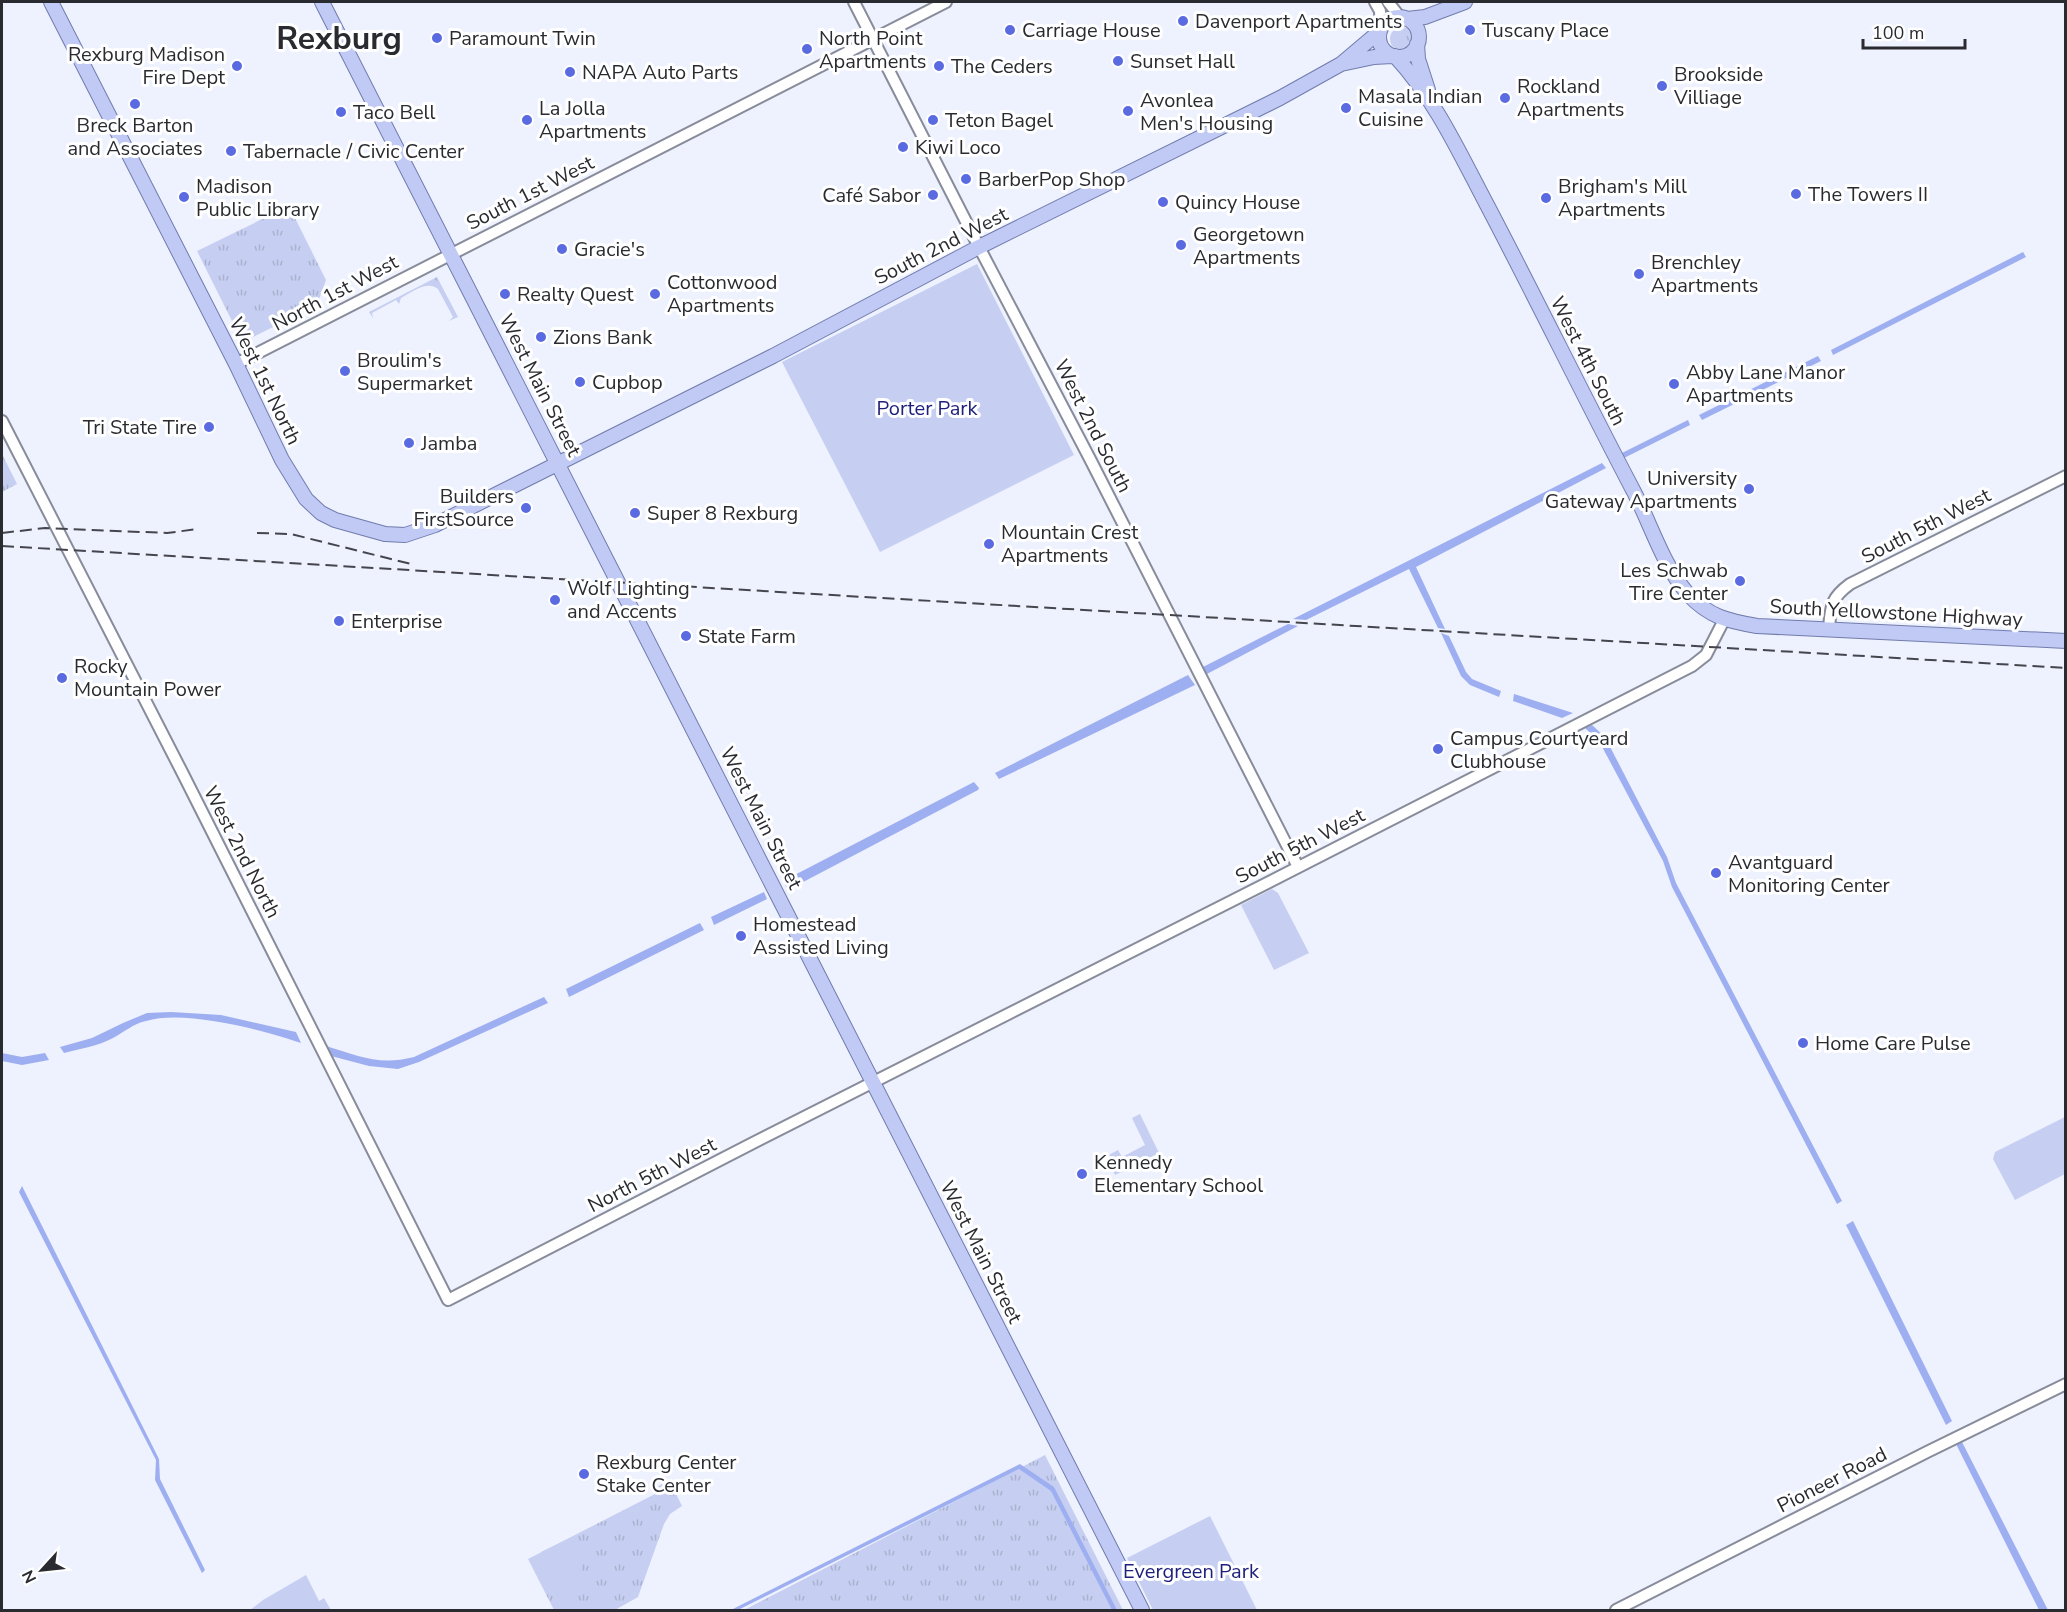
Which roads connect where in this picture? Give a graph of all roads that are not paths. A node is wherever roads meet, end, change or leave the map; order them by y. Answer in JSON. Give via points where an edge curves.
{"nodes":[{"id":1,"x":51,"y":2,"type":"edge"},
{"id":2,"x":322,"y":2,"type":"edge"},
{"id":3,"x":854,"y":2,"type":"edge"},
{"id":4,"x":946,"y":2,"type":"edge"},
{"id":5,"x":1375,"y":2,"type":"edge"},
{"id":6,"x":1388,"y":2,"type":"edge"},
{"id":7,"x":1461,"y":3,"type":"edge"},
{"id":8,"x":1403,"y":18,"type":"junction"},
{"id":9,"x":1381,"y":30,"type":"junction"},
{"id":10,"x":872,"y":39,"type":"junction"},
{"id":11,"x":1418,"y":42,"type":"junction"},
{"id":12,"x":1394,"y":56,"type":"junction"},
{"id":13,"x":1341,"y":64,"type":"junction"},
{"id":14,"x":1433,"y":104,"type":"junction"},
{"id":15,"x":979,"y":247,"type":"junction"},
{"id":16,"x":451,"y":254,"type":"junction"},
{"id":17,"x":236,"y":364,"type":"junction"},
{"id":18,"x":2,"y":420,"type":"edge"},
{"id":19,"x":559,"y":465,"type":"junction"},
{"id":20,"x":2066,"y":476,"type":"edge"},
{"id":21,"x":435,"y":525,"type":"joint"},
{"id":22,"x":1724,"y":620,"type":"junction"},
{"id":23,"x":1828,"y":628,"type":"junction"},
{"id":24,"x":2066,"y":641,"type":"edge"},
{"id":25,"x":1298,"y":867,"type":"junction"},
{"id":26,"x":873,"y":1083,"type":"junction"},
{"id":27,"x":448,"y":1300,"type":"joint"},
{"id":28,"x":2066,"y":1384,"type":"edge"},
{"id":29,"x":1142,"y":1611,"type":"edge"},
{"id":30,"x":1616,"y":1611,"type":"edge"}],
"edges":[{"from":1,"to":17,"type":"main road","name":"West 1st North"},
{"from":2,"to":16,"type":"main road","name":"West Main Street"},
{"from":3,"to":10,"type":"street","name":"West 2nd South"},
{"from":4,"to":10,"type":"street","name":"South 1st West"},
{"from":5,"to":9,"type":"street","via":[[1380,11]]},
{"from":6,"to":8,"type":"street"},
{"from":7,"to":8,"type":"main road","via":[[1425,17]]},
{"from":7,"to":11,"type":"main road","via":[[1431,26]]},
{"from":8,"to":9,"type":"main road","via":[[1389,20]]},
{"from":8,"to":11,"type":"main road","via":[[1416,27]]},
{"from":9,"to":12,"type":"main road","via":[[1381,46]]},
{"from":9,"to":13,"type":"main road","name":"South 2nd West"},
{"from":10,"to":15,"type":"street","name":"West 2nd South"},
{"from":10,"to":16,"type":"street","name":"South 1st West"},
{"from":11,"to":12,"type":"main road","via":[[1406,56]]},
{"from":11,"to":14,"type":"main road","name":"West 4th South","via":[[1418,59]]},
{"from":12,"to":13,"type":"main road","name":"South 2nd West"},
{"from":12,"to":14,"type":"main road","name":"West 4th South"},
{"from":13,"to":15,"type":"main road","name":"South 2nd West"},
{"from":14,"to":22,"type":"main road","name":"West 4th South","via":[[1677,580],[1703,608]]},
{"from":15,"to":19,"type":"main road","name":"South 2nd West"},
{"from":15,"to":25,"type":"street","name":"West 2nd South"},
{"from":16,"to":17,"type":"street","name":"North 1st West"},
{"from":16,"to":19,"type":"main road","name":"West Main Street"},
{"from":17,"to":21,"type":"main road","name":"West 1st North","via":[[282,460],[313,506],[335,520],[385,534],[405,535]]},
{"from":18,"to":27,"type":"street","name":"West 2nd North"},
{"from":19,"to":21,"type":"main road","name":"South 2nd West"},
{"from":19,"to":26,"type":"main road","name":"West Main Street"},
{"from":20,"to":23,"type":"street","name":"South 5th West","via":[[1851,584],[1834,598]]},
{"from":22,"to":23,"type":"main road","name":"South Yellowstone Highway","via":[[1756,626]]},
{"from":22,"to":25,"type":"street","name":"South 5th West","via":[[1706,655],[1692,666]]},
{"from":23,"to":24,"type":"main road","name":"South Yellowstone Highway"},
{"from":25,"to":26,"type":"street","name":"South 5th West"},
{"from":26,"to":27,"type":"street","name":"North 5th West"},
{"from":26,"to":29,"type":"main road","name":"West Main Street"},
{"from":28,"to":30,"type":"street","name":"Pioneer Road"}]}
